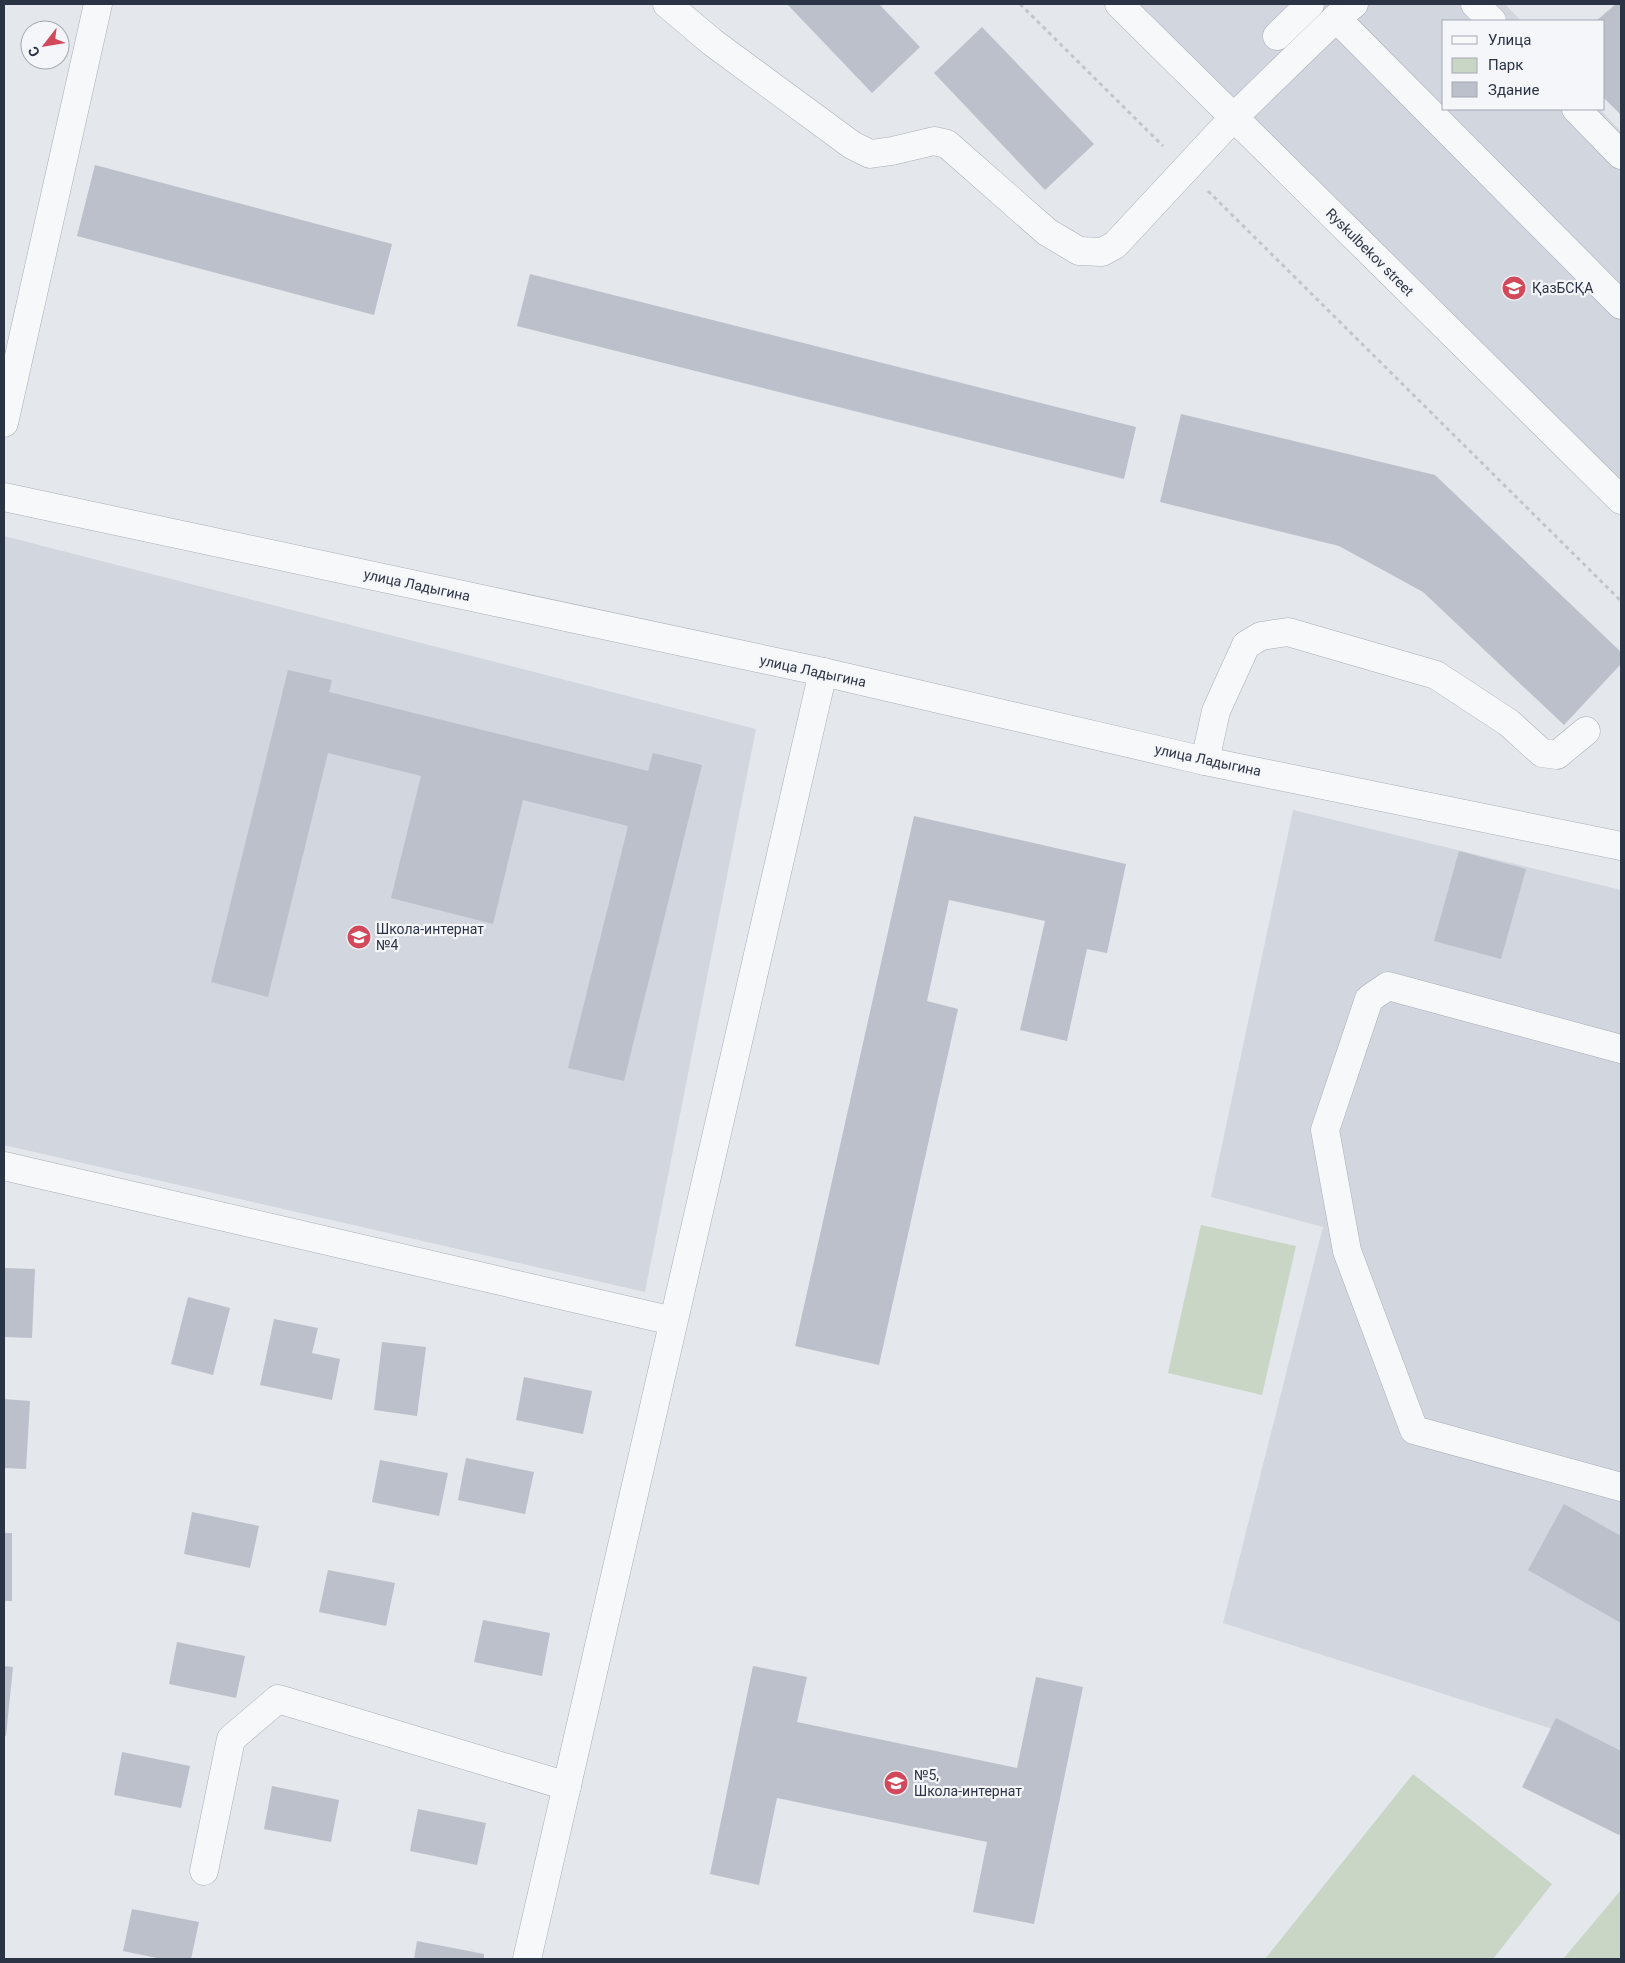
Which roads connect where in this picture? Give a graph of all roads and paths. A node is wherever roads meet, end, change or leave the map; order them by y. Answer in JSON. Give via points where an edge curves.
{"nodes":[{"id":1,"x":98,"y":4,"type":"edge"},
{"id":2,"x":667,"y":4,"type":"edge"},
{"id":3,"x":1020,"y":4,"type":"edge"},
{"id":4,"x":1119,"y":4,"type":"edge"},
{"id":5,"x":1310,"y":4,"type":"edge"},
{"id":6,"x":1475,"y":4,"type":"edge"},
{"id":7,"x":1345,"y":11,"type":"edge"},
{"id":8,"x":1491,"y":20,"type":"edge"},
{"id":9,"x":1278,"y":36,"type":"dead end"},
{"id":10,"x":1577,"y":110,"type":"edge"},
{"id":11,"x":1234,"y":117,"type":"junction"},
{"id":12,"x":1621,"y":155,"type":"edge"},
{"id":13,"x":1186,"y":170,"type":"junction"},
{"id":14,"x":1621,"y":305,"type":"edge"},
{"id":15,"x":4,"y":423,"type":"edge"},
{"id":16,"x":4,"y":497,"type":"edge"},
{"id":17,"x":1621,"y":500,"type":"edge"},
{"id":18,"x":1621,"y":601,"type":"edge"},
{"id":19,"x":823,"y":672,"type":"junction"},
{"id":20,"x":1586,"y":731,"type":"dead end"},
{"id":21,"x":1205,"y":761,"type":"junction"},
{"id":22,"x":1621,"y":846,"type":"edge"},
{"id":23,"x":1621,"y":1049,"type":"edge"},
{"id":24,"x":4,"y":1166,"type":"edge"},
{"id":25,"x":673,"y":1321,"type":"junction"},
{"id":26,"x":1621,"y":1487,"type":"edge"},
{"id":27,"x":567,"y":1786,"type":"junction"},
{"id":28,"x":204,"y":1871,"type":"dead end"},
{"id":29,"x":527,"y":1959,"type":"edge"}],
"edges":[{"from":1,"to":15,"type":"street"},
{"from":2,"to":13,"type":"street","via":[[712,42],[852,145],[870,154],[934,141],[947,144],[1047,232],[1079,251],[1102,252],[1115,245]]},
{"from":3,"to":13,"type":"path"},
{"from":4,"to":11,"type":"street","name":"Ryskulbekov street"},
{"from":5,"to":9,"type":"street"},
{"from":6,"to":8,"type":"street"},
{"from":7,"to":11,"type":"street"},
{"from":7,"to":14,"type":"street"},
{"from":10,"to":12,"type":"street"},
{"from":11,"to":13,"type":"street"},
{"from":11,"to":17,"type":"street","name":"Ryskulbekov street"},
{"from":13,"to":18,"type":"path"},
{"from":16,"to":19,"type":"street","name":"улица Ладыгина"},
{"from":19,"to":21,"type":"street","name":"улица Ладыгина"},
{"from":19,"to":25,"type":"street"},
{"from":20,"to":21,"type":"street","via":[[1557,755],[1542,753],[1509,723],[1436,675],[1288,632],[1261,636],[1246,645],[1216,711]]},
{"from":21,"to":22,"type":"street","name":"улица Ладыгина"},
{"from":23,"to":26,"type":"street","via":[[1388,986],[1369,999],[1325,1130],[1348,1251],[1414,1430]]},
{"from":24,"to":25,"type":"street"},
{"from":25,"to":27,"type":"street"},
{"from":27,"to":28,"type":"street","via":[[278,1699],[231,1740]]},
{"from":27,"to":29,"type":"street"}]}
